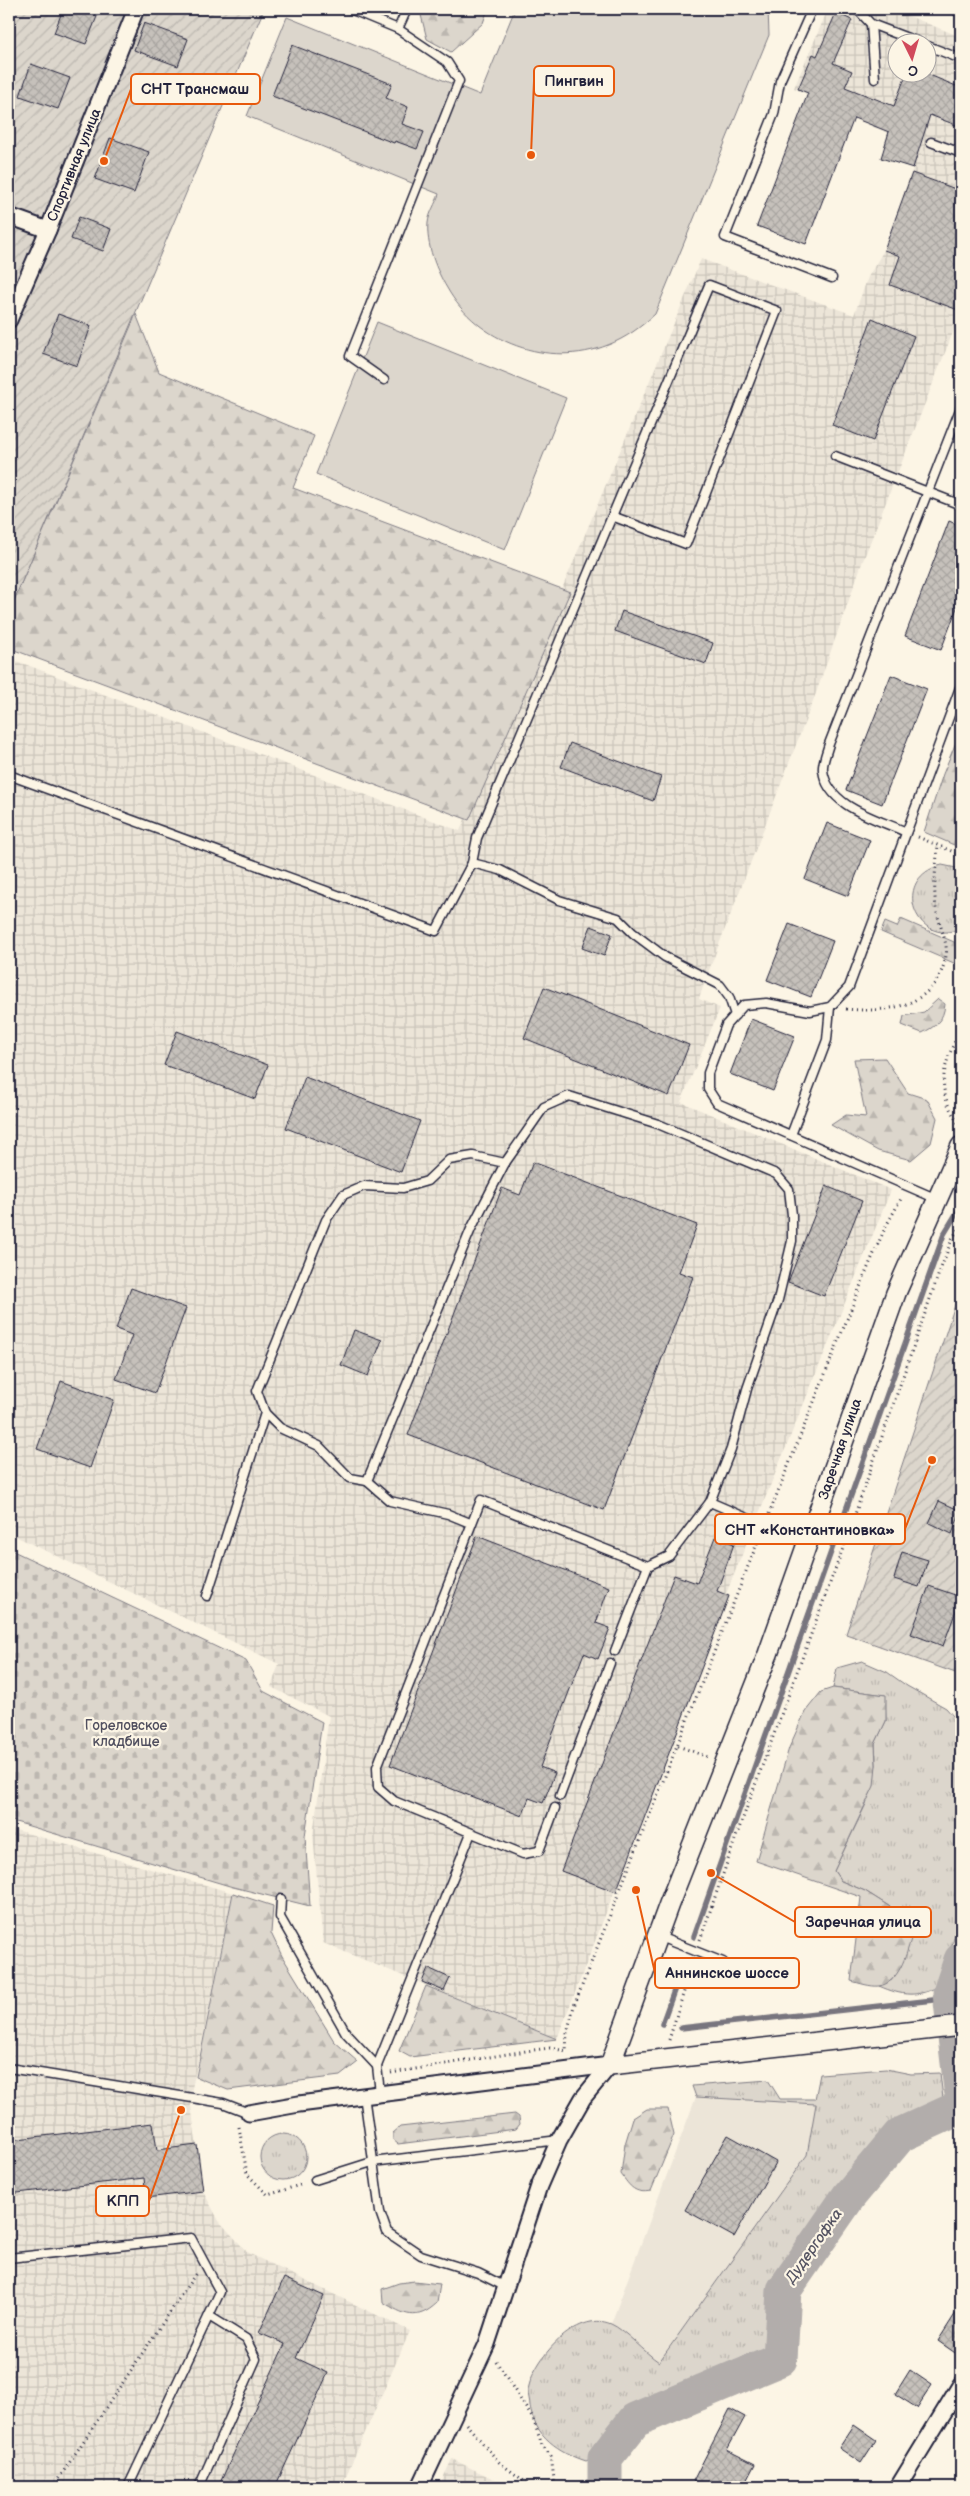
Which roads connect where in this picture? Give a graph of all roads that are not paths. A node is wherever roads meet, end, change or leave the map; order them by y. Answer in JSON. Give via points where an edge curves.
{"nodes":[{"id":1,"x":136,"y":9,"type":"edge"},
{"id":2,"x":350,"y":9,"type":"edge"},
{"id":3,"x":407,"y":9,"type":"edge"},
{"id":4,"x":812,"y":9,"type":"edge"},
{"id":5,"x":857,"y":9,"type":"edge"},
{"id":6,"x":871,"y":24,"type":"junction"},
{"id":7,"x":398,"y":29,"type":"junction"},
{"id":8,"x":892,"y":32,"type":"edge"},
{"id":9,"x":938,"y":50,"type":"edge"},
{"id":10,"x":961,"y":59,"type":"edge"},
{"id":11,"x":874,"y":79,"type":"dead end"},
{"id":12,"x":931,"y":142,"type":"dead end"},
{"id":13,"x":961,"y":153,"type":"edge"},
{"id":14,"x":9,"y":216,"type":"edge"},
{"id":15,"x":48,"y":230,"type":"junction"},
{"id":16,"x":832,"y":278,"type":"dead end"},
{"id":17,"x":9,"y":320,"type":"edge"},
{"id":18,"x":384,"y":380,"type":"dead end"},
{"id":19,"x":961,"y":406,"type":"edge"},
{"id":20,"x":835,"y":456,"type":"dead end"},
{"id":21,"x":928,"y":492,"type":"junction"},
{"id":22,"x":961,"y":505,"type":"edge"},
{"id":23,"x":612,"y":516,"type":"junction"},
{"id":24,"x":961,"y":685,"type":"edge"},
{"id":25,"x":9,"y":775,"type":"edge"},
{"id":26,"x":906,"y":832,"type":"junction"},
{"id":27,"x":472,"y":863,"type":"junction"},
{"id":28,"x":830,"y":1007,"type":"junction"},
{"id":29,"x":735,"y":1015,"type":"junction"},
{"id":30,"x":791,"y":1135,"type":"junction"},
{"id":31,"x":961,"y":1146,"type":"edge"},
{"id":32,"x":505,"y":1162,"type":"junction"},
{"id":33,"x":937,"y":1199,"type":"junction"},
{"id":34,"x":265,"y":1413,"type":"junction"},
{"id":35,"x":367,"y":1481,"type":"junction"},
{"id":36,"x":710,"y":1502,"type":"junction"},
{"id":37,"x":470,"y":1523,"type":"junction"},
{"id":38,"x":806,"y":1544,"type":"junction"},
{"id":39,"x":648,"y":1566,"type":"junction"},
{"id":40,"x":206,"y":1596,"type":"dead end"},
{"id":41,"x":615,"y":1651,"type":"dead end"},
{"id":42,"x":610,"y":1663,"type":"dead end"},
{"id":43,"x":560,"y":1796,"type":"dead end"},
{"id":44,"x":555,"y":1808,"type":"dead end"},
{"id":45,"x":471,"y":1833,"type":"junction"},
{"id":46,"x":281,"y":1899,"type":"dead end"},
{"id":47,"x":657,"y":1936,"type":"junction"},
{"id":48,"x":723,"y":1962,"type":"dead end"},
{"id":49,"x":961,"y":2026,"type":"edge"},
{"id":50,"x":610,"y":2065,"type":"junction"},
{"id":51,"x":377,"y":2066,"type":"junction"},
{"id":52,"x":9,"y":2068,"type":"edge"},
{"id":53,"x":380,"y":2093,"type":"junction"},
{"id":54,"x":364,"y":2095,"type":"junction"},
{"id":55,"x":249,"y":2113,"type":"joint"},
{"id":56,"x":559,"y":2140,"type":"junction"},
{"id":57,"x":372,"y":2162,"type":"junction"},
{"id":58,"x":315,"y":2180,"type":"road end"},
{"id":59,"x":9,"y":2258,"type":"edge"},
{"id":60,"x":506,"y":2287,"type":"junction"},
{"id":61,"x":209,"y":2316,"type":"junction"},
{"id":62,"x":961,"y":2384,"type":"edge"},
{"id":63,"x":128,"y":2487,"type":"edge"},
{"id":64,"x":199,"y":2487,"type":"edge"},
{"id":65,"x":420,"y":2487,"type":"edge"},
{"id":66,"x":898,"y":2487,"type":"edge"}],
"edges":[{"from":1,"to":15,"type":"street","name":"Спортивная улица"},
{"from":2,"to":7,"type":"lane"},
{"from":3,"to":7,"type":"lane"},
{"from":4,"to":16,"type":"lane","via":[[780,81],[774,114],[725,237]]},
{"from":5,"to":6,"type":"lane"},
{"from":6,"to":8,"type":"lane"},
{"from":6,"to":11,"type":"lane"},
{"from":7,"to":18,"type":"lane","via":[[448,62],[459,81],[350,356]]},
{"from":9,"to":10,"type":"lane"},
{"from":12,"to":13,"type":"lane"},
{"from":14,"to":15,"type":"street"},
{"from":15,"to":17,"type":"street","name":"Спортивная улица"},
{"from":19,"to":21,"type":"lane"},
{"from":20,"to":21,"type":"lane"},
{"from":21,"to":22,"type":"lane"},
{"from":21,"to":26,"type":"lane","via":[[822,769],[830,788],[843,803]]},
{"from":23,"to":23,"type":"lane","via":[[686,544],[777,311],[709,285]]},
{"from":23,"to":27,"type":"lane","via":[[476,838]]},
{"from":24,"to":26,"type":"lane"},
{"from":25,"to":27,"type":"lane","via":[[436,931]]},
{"from":26,"to":28,"type":"lane","via":[[849,987]]},
{"from":27,"to":29,"type":"lane","via":[[500,870],[559,900],[618,918],[666,957],[720,985],[729,997]]},
{"from":28,"to":29,"type":"lane","via":[[810,1011],[766,1004],[744,1005]]},
{"from":28,"to":30,"type":"lane","via":[[828,1040]]},
{"from":29,"to":30,"type":"lane","via":[[726,1025],[708,1073],[708,1089],[717,1103]]},
{"from":30,"to":33,"type":"lane"},
{"from":31,"to":33,"type":"street","name":"Заречная улица"},
{"from":32,"to":34,"type":"lane","via":[[473,1156],[449,1160],[427,1181],[403,1188],[364,1186],[343,1195],[326,1220],[257,1391]]},
{"from":32,"to":35,"type":"lane","via":[[471,1229]]},
{"from":32,"to":36,"type":"lane","via":[[544,1107],[569,1096],[658,1124],[776,1174],[789,1189],[792,1241],[778,1300],[747,1389],[731,1449]]},
{"from":33,"to":38,"type":"street","name":"Заречная улица","via":[[896,1292]]},
{"from":34,"to":35,"type":"lane","via":[[280,1428],[319,1446],[350,1478]]},
{"from":34,"to":40,"type":"lane"},
{"from":35,"to":37,"type":"lane","via":[[390,1501],[448,1514]]},
{"from":36,"to":38,"type":"lane"},
{"from":36,"to":39,"type":"lane","via":[[669,1556]]},
{"from":37,"to":39,"type":"lane","via":[[481,1500]]},
{"from":37,"to":45,"type":"lane","via":[[377,1767],[378,1786],[394,1801]]},
{"from":38,"to":47,"type":"street","name":"Заречная улица","via":[[768,1654]]},
{"from":39,"to":41,"type":"lane"},
{"from":42,"to":43,"type":"lane"},
{"from":44,"to":45,"type":"lane","via":[[538,1851],[523,1854]]},
{"from":45,"to":51,"type":"lane"},
{"from":46,"to":51,"type":"lane","via":[[280,1917],[346,2033]]},
{"from":47,"to":48,"type":"lane"},
{"from":47,"to":50,"type":"street","name":"Заречная улица"},
{"from":49,"to":50,"type":"street"},
{"from":50,"to":53,"type":"street"},
{"from":50,"to":56,"type":"street","via":[[583,2098]]},
{"from":51,"to":53,"type":"lane"},
{"from":52,"to":55,"type":"lane","via":[[223,2103]]},
{"from":53,"to":54,"type":"street"},
{"from":54,"to":55,"type":"street"},
{"from":54,"to":57,"type":"lane"},
{"from":56,"to":57,"type":"lane"},
{"from":56,"to":60,"type":"street","via":[[539,2186]]},
{"from":57,"to":58,"type":"lane"},
{"from":57,"to":60,"type":"lane","via":[[380,2212],[387,2232],[421,2254],[478,2273]]},
{"from":59,"to":61,"type":"lane","via":[[191,2238],[220,2292]]},
{"from":60,"to":65,"type":"street","via":[[487,2344]]},
{"from":61,"to":63,"type":"lane"},
{"from":61,"to":64,"type":"lane","via":[[246,2339],[256,2359]]},
{"from":62,"to":66,"type":"street"}]}
